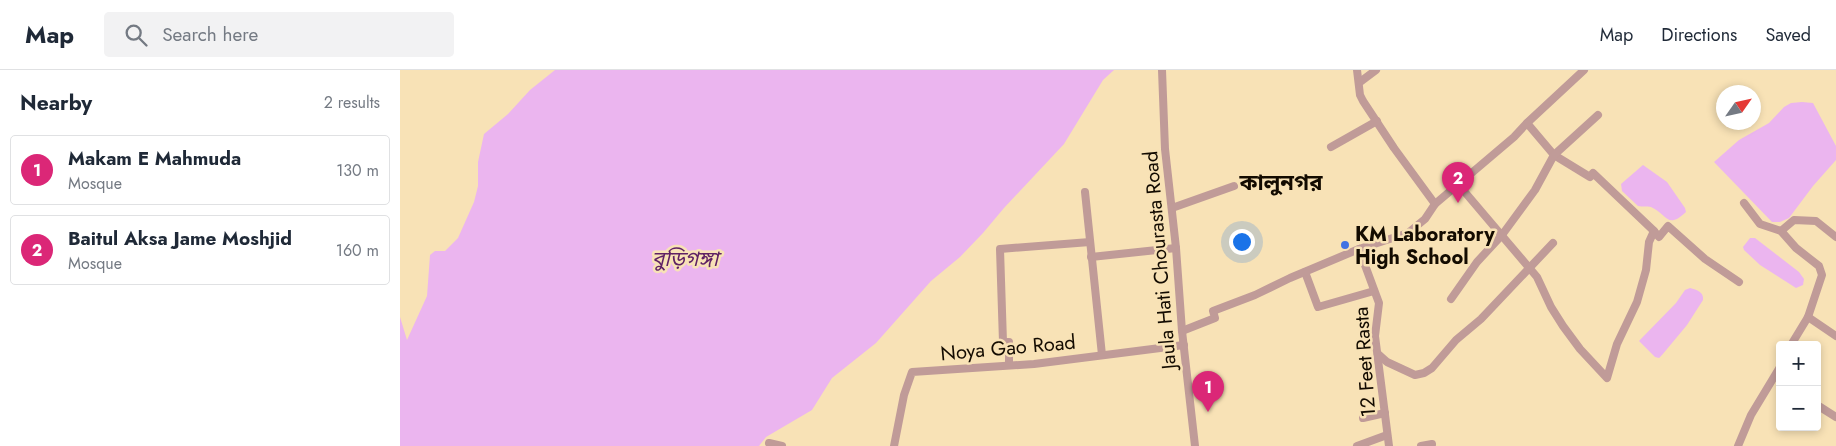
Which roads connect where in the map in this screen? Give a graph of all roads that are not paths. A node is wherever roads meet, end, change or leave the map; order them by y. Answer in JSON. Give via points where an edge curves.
{"nodes":[{"id":1,"x":1162,"y":70,"type":"edge"},
{"id":2,"x":1357,"y":70,"type":"edge"},
{"id":3,"x":1376,"y":70,"type":"edge"},
{"id":4,"x":1584,"y":70,"type":"edge"},
{"id":5,"x":1360,"y":82,"type":"junction"},
{"id":6,"x":1598,"y":115,"type":"dead end"},
{"id":7,"x":1377,"y":121,"type":"junction"},
{"id":8,"x":1526,"y":123,"type":"junction"},
{"id":9,"x":1331,"y":147,"type":"dead end"},
{"id":10,"x":1554,"y":155,"type":"junction"},
{"id":11,"x":1458,"y":184,"type":"junction"},
{"id":12,"x":1234,"y":186,"type":"dead end"},
{"id":13,"x":1085,"y":192,"type":"dead end"},
{"id":14,"x":1744,"y":203,"type":"dead end"},
{"id":15,"x":1435,"y":204,"type":"junction"},
{"id":16,"x":1172,"y":208,"type":"junction"},
{"id":17,"x":1781,"y":231,"type":"junction"},
{"id":18,"x":1654,"y":232,"type":"junction"},
{"id":19,"x":1502,"y":235,"type":"junction"},
{"id":20,"x":1836,"y":237,"type":"edge"},
{"id":21,"x":1090,"y":242,"type":"junction"},
{"id":22,"x":1553,"y":242,"type":"dead end"},
{"id":23,"x":1176,"y":248,"type":"junction"},
{"id":24,"x":1359,"y":249,"type":"junction"},
{"id":25,"x":1091,"y":257,"type":"junction"},
{"id":26,"x":1530,"y":268,"type":"junction"},
{"id":27,"x":1305,"y":272,"type":"junction"},
{"id":28,"x":1739,"y":282,"type":"dead end"},
{"id":29,"x":1374,"y":290,"type":"junction"},
{"id":30,"x":1451,"y":299,"type":"dead end"},
{"id":31,"x":1808,"y":317,"type":"junction"},
{"id":32,"x":1182,"y":331,"type":"junction"},
{"id":33,"x":1836,"y":336,"type":"edge"},
{"id":34,"x":1793,"y":341,"type":"edge"},
{"id":35,"x":1184,"y":345,"type":"junction"},
{"id":36,"x":1378,"y":354,"type":"junction"},
{"id":37,"x":1102,"y":355,"type":"junction"},
{"id":38,"x":1009,"y":366,"type":"junction"},
{"id":39,"x":1776,"y":379,"type":"edge"},
{"id":40,"x":1821,"y":407,"type":"edge"},
{"id":41,"x":1385,"y":413,"type":"junction"},
{"id":42,"x":1836,"y":417,"type":"edge"},
{"id":43,"x":1362,"y":418,"type":"dead end"},
{"id":44,"x":1387,"y":435,"type":"junction"},
{"id":45,"x":769,"y":443,"type":"dead end"},
{"id":46,"x":1432,"y":444,"type":"dead end"},
{"id":47,"x":782,"y":446,"type":"edge"},
{"id":48,"x":894,"y":446,"type":"edge"},
{"id":49,"x":1195,"y":446,"type":"edge"},
{"id":50,"x":1357,"y":446,"type":"edge"},
{"id":51,"x":1389,"y":446,"type":"edge"},
{"id":52,"x":1421,"y":446,"type":"edge"},
{"id":53,"x":1738,"y":446,"type":"edge"}],
"edges":[{"from":1,"to":16,"type":"street","name":"Jaula Hati Chourasta Road"},
{"from":2,"to":5,"type":"street"},
{"from":3,"to":5,"type":"street"},
{"from":4,"to":8,"type":"street"},
{"from":5,"to":7,"type":"street","via":[[1361,98]]},
{"from":6,"to":10,"type":"street"},
{"from":7,"to":9,"type":"street"},
{"from":7,"to":15,"type":"street"},
{"from":8,"to":10,"type":"street"},
{"from":8,"to":11,"type":"street"},
{"from":10,"to":18,"type":"street","via":[[1590,176],[1593,173]]},
{"from":10,"to":19,"type":"street","via":[[1535,190]]},
{"from":11,"to":15,"type":"street"},
{"from":11,"to":19,"type":"street"},
{"from":12,"to":16,"type":"street"},
{"from":13,"to":21,"type":"street"},
{"from":14,"to":17,"type":"street","via":[[1760,224]]},
{"from":15,"to":24,"type":"street","via":[[1425,219],[1408,233]]},
{"from":16,"to":23,"type":"street","name":"Jaula Hati Chourasta Road"},
{"from":17,"to":20,"type":"street","via":[[1794,220],[1816,221]]},
{"from":17,"to":31,"type":"street","via":[[1819,266],[1822,275]]},
{"from":18,"to":26,"type":"street","via":[[1637,302],[1617,344],[1607,378],[1563,326]]},
{"from":18,"to":28,"type":"street","via":[[1659,237],[1668,226],[1705,259]]},
{"from":19,"to":26,"type":"street"},
{"from":19,"to":30,"type":"street","via":[[1477,262]]},
{"from":21,"to":25,"type":"street"},
{"from":21,"to":38,"type":"street","via":[[1000,249],[1003,342],[1008,342]]},
{"from":22,"to":26,"type":"street"},
{"from":23,"to":25,"type":"street"},
{"from":23,"to":32,"type":"street","name":"Jaula Hati Chourasta Road"},
{"from":24,"to":27,"type":"street"},
{"from":24,"to":29,"type":"street","name":"12 Feet Rasta"},
{"from":25,"to":37,"type":"street"},
{"from":26,"to":36,"type":"street","via":[[1424,373],[1415,375],[1405,371]]},
{"from":27,"to":29,"type":"street","via":[[1318,307]]},
{"from":27,"to":32,"type":"street","via":[[1213,311],[1215,318]]},
{"from":29,"to":36,"type":"street","name":"12 Feet Rasta","via":[[1379,304],[1375,336]]},
{"from":31,"to":33,"type":"street"},
{"from":31,"to":34,"type":"street"},
{"from":32,"to":35,"type":"street","name":"Jaula Hati Chourasta Road"},
{"from":35,"to":37,"type":"street","name":"Noya Gao Road"},
{"from":35,"to":49,"type":"street","name":"Jaula Hati Chourasta Road"},
{"from":36,"to":41,"type":"street","name":"12 Feet Rasta"},
{"from":37,"to":38,"type":"street","name":"Noya Gao Road"},
{"from":38,"to":48,"type":"street","name":"Noya Gao Road","via":[[912,372]]},
{"from":39,"to":53,"type":"street","via":[[1751,415]]},
{"from":40,"to":42,"type":"street"},
{"from":41,"to":43,"type":"street"},
{"from":41,"to":44,"type":"street","name":"12 Feet Rasta"},
{"from":44,"to":50,"type":"street"},
{"from":44,"to":51,"type":"street","name":"12 Feet Rasta"},
{"from":45,"to":47,"type":"street"},
{"from":46,"to":52,"type":"street"}]}
